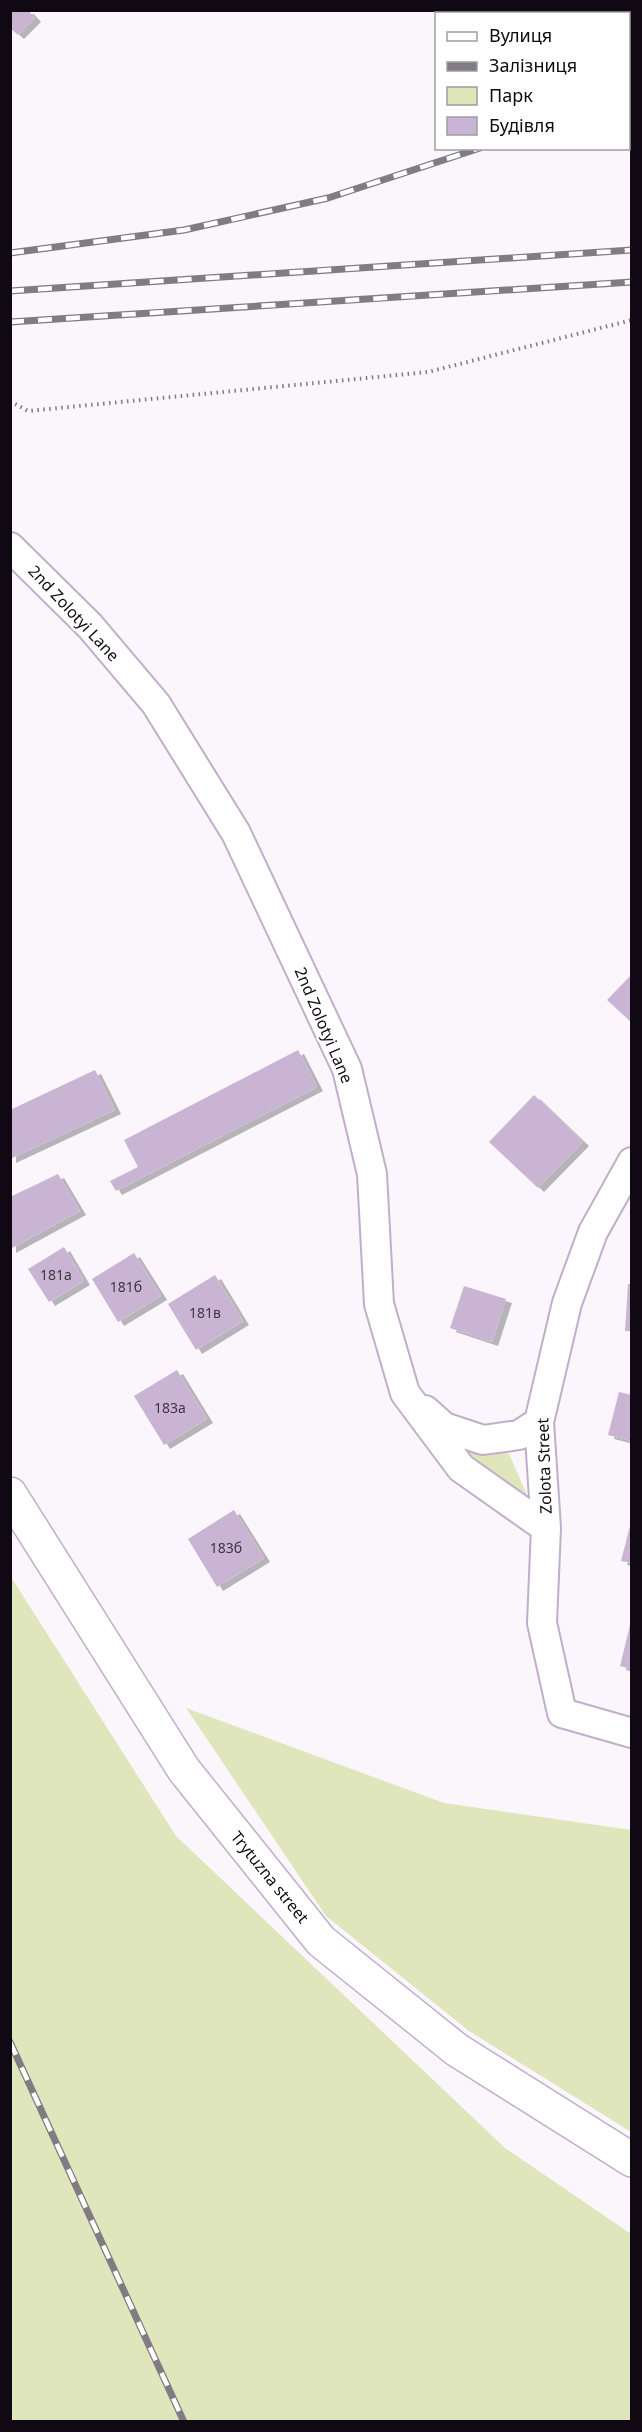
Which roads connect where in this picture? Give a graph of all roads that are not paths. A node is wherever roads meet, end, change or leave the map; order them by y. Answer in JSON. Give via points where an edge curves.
{"nodes":[{"id":1,"x":10,"y":547,"type":"edge"},
{"id":2,"x":632,"y":1162,"type":"edge"},
{"id":3,"x":405,"y":1393,"type":"junction"},
{"id":4,"x":539,"y":1422,"type":"junction"},
{"id":5,"x":10,"y":1494,"type":"edge"},
{"id":6,"x":546,"y":1528,"type":"junction"},
{"id":7,"x":632,"y":1733,"type":"edge"},
{"id":8,"x":632,"y":2160,"type":"edge"}],
"edges":[{"from":1,"to":3,"type":"street","name":"2nd Zolotyi Lane","via":[[90,626],[156,704],[236,833],[297,959],[347,1069],[372,1174],[379,1304]]},
{"from":2,"to":4,"type":"street","name":"Zolota Street","via":[[593,1232],[567,1303]]},
{"from":3,"to":4,"type":"street","via":[[444,1427],[483,1440],[519,1435]]},
{"from":3,"to":6,"type":"street","name":"2nd Zolotyi Lane","via":[[460,1468]]},
{"from":4,"to":6,"type":"street","name":"Zolota Street"},
{"from":5,"to":8,"type":"street","name":"Trytuzna street","via":[[184,1770],[321,1941],[457,2050]]},
{"from":6,"to":7,"type":"street","name":"Zolota Street","via":[[542,1623],[562,1713]]}]}
